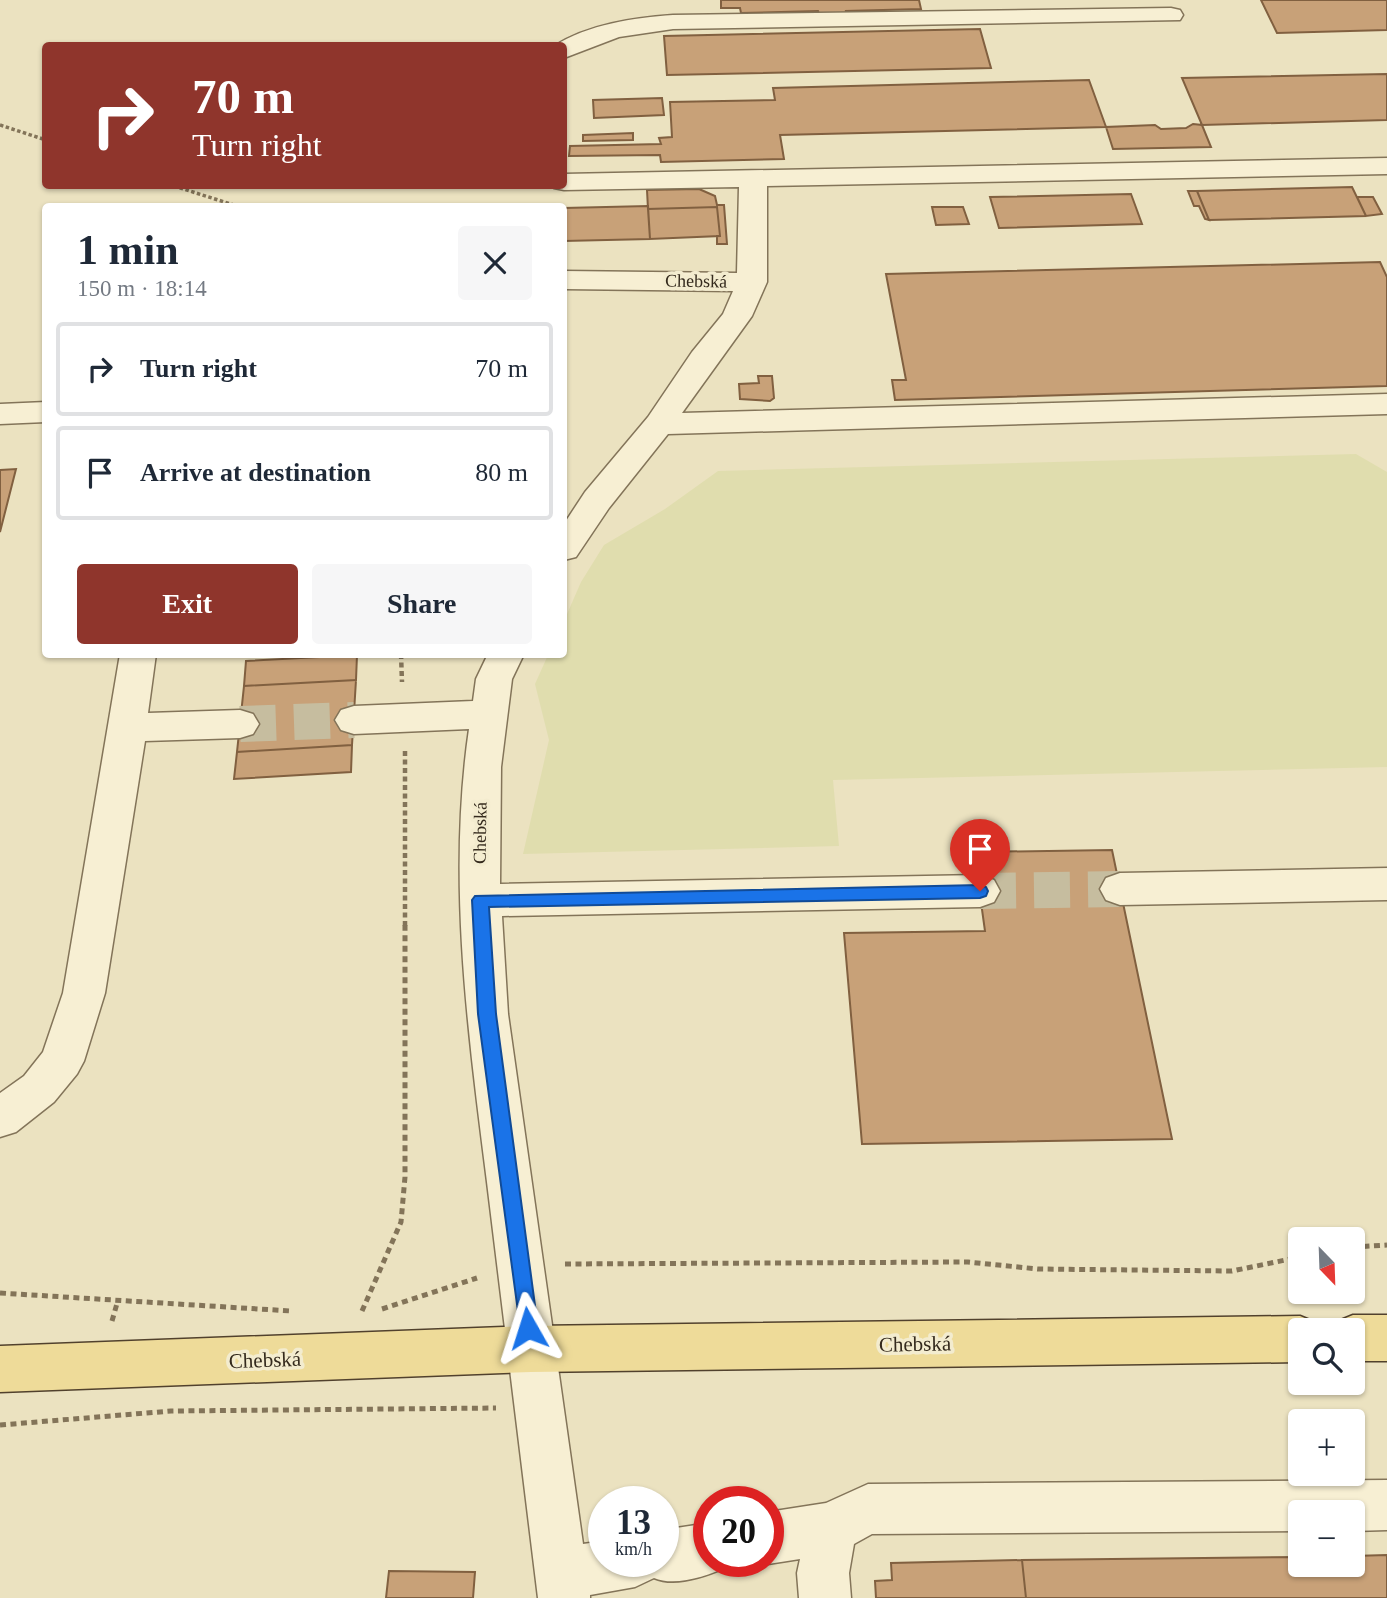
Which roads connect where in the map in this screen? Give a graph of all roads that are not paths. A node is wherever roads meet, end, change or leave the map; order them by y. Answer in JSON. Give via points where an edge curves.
{"nodes":[{"id":1,"x":1171,"y":15,"type":"dead end"},
{"id":2,"x":567,"y":49,"type":"edge"},
{"id":3,"x":1387,"y":166,"type":"edge"},
{"id":4,"x":753,"y":178,"type":"junction"},
{"id":5,"x":567,"y":182,"type":"edge"},
{"id":6,"x":567,"y":280,"type":"edge"},
{"id":7,"x":752,"y":282,"type":"junction"},
{"id":8,"x":1387,"y":404,"type":"edge"},
{"id":9,"x":42,"y":412,"type":"edge"},
{"id":10,"x":0,"y":414,"type":"edge"},
{"id":11,"x":659,"y":424,"type":"junction"},
{"id":12,"x":567,"y":545,"type":"edge"},
{"id":13,"x":137,"y":658,"type":"edge"},
{"id":14,"x":504,"y":658,"type":"edge"},
{"id":15,"x":489,"y":714,"type":"junction"},
{"id":16,"x":354,"y":720,"type":"tunnel mouth"},
{"id":17,"x":240,"y":724,"type":"tunnel mouth"},
{"id":18,"x":128,"y":728,"type":"junction"},
{"id":19,"x":1387,"y":884,"type":"edge"},
{"id":20,"x":1120,"y":888,"type":"tunnel mouth"},
{"id":21,"x":980,"y":891,"type":"tunnel mouth"},
{"id":22,"x":481,"y":900,"type":"junction"},
{"id":23,"x":0,"y":1118,"type":"edge"},
{"id":24,"x":1365,"y":1338,"type":"edge"},
{"id":25,"x":1387,"y":1338,"type":"edge"},
{"id":26,"x":1288,"y":1339,"type":"edge"},
{"id":27,"x":531,"y":1349,"type":"junction"},
{"id":28,"x":0,"y":1369,"type":"edge"},
{"id":29,"x":1387,"y":1504,"type":"edge"},
{"id":30,"x":831,"y":1528,"type":"junction"},
{"id":31,"x":784,"y":1535,"type":"edge"},
{"id":32,"x":588,"y":1577,"type":"edge"},
{"id":33,"x":562,"y":1586,"type":"edge"},
{"id":34,"x":825,"y":1598,"type":"edge"}],
"edges":[{"from":1,"to":2,"type":"lane","via":[[673,22],[603,32]]},
{"from":3,"to":4,"type":"lane"},
{"from":4,"to":5,"type":"lane"},
{"from":4,"to":7,"type":"lane"},
{"from":6,"to":7,"type":"lane","name":"Chebská"},
{"from":7,"to":11,"type":"lane","name":"Chebská","via":[[737,316]]},
{"from":8,"to":11,"type":"lane"},
{"from":9,"to":10,"type":"lane"},
{"from":11,"to":12,"type":"lane","name":"Chebská"},
{"from":13,"to":18,"type":"lane"},
{"from":14,"to":15,"type":"lane","name":"Chebská","via":[[494,679]]},
{"from":15,"to":16,"type":"lane"},
{"from":15,"to":22,"type":"lane","name":"Chebská","via":[[482,767]]},
{"from":17,"to":18,"type":"lane"},
{"from":18,"to":23,"type":"lane","via":[[86,983],[62,1061],[39,1089]]},
{"from":19,"to":20,"type":"lane"},
{"from":21,"to":22,"type":"lane"},
{"from":22,"to":27,"type":"lane","name":"Chebská","via":[[487,1014]]},
{"from":24,"to":25,"type":"main road"},
{"from":26,"to":27,"type":"main road","name":"Chebská"},
{"from":27,"to":28,"type":"main road","name":"Chebská"},
{"from":27,"to":33,"type":"lane"},
{"from":29,"to":30,"type":"lane","via":[[868,1509]]},
{"from":30,"to":31,"type":"lane"},
{"from":30,"to":34,"type":"lane","via":[[823,1573]]},
{"from":32,"to":33,"type":"lane"}]}
